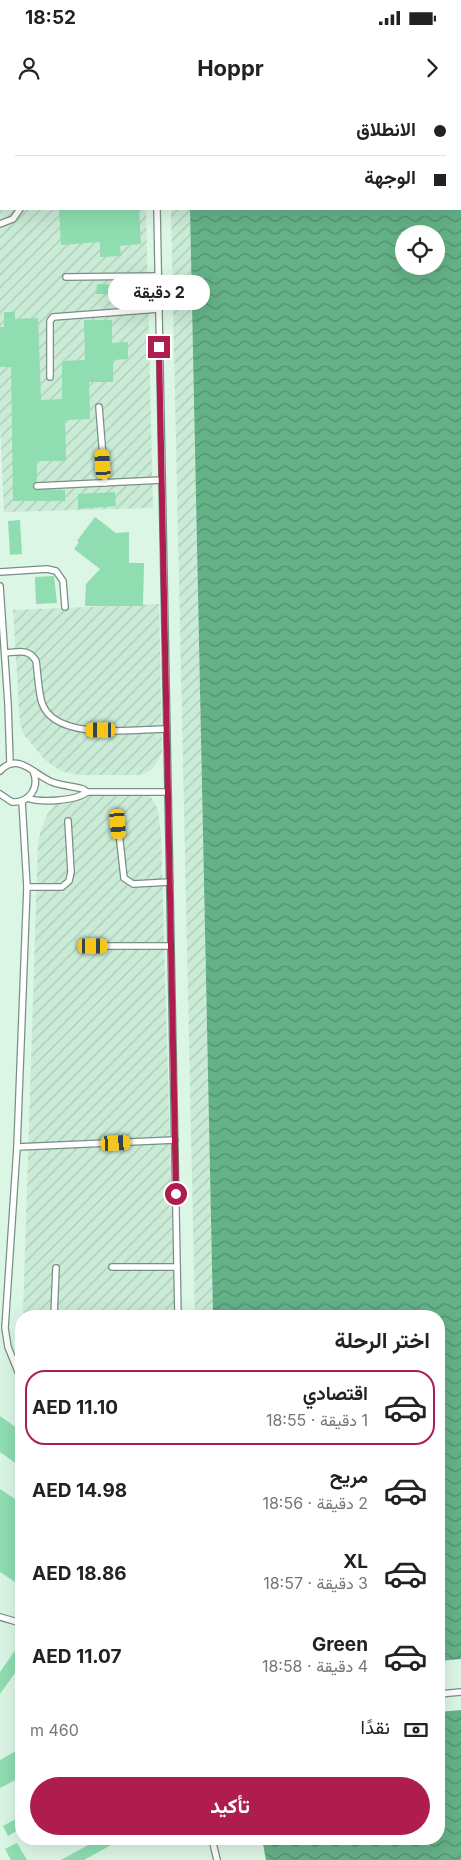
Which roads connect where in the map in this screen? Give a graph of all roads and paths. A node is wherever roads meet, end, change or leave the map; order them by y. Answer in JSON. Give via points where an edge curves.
{"nodes":[{"id":1,"x":19,"y":210,"type":"edge"},
{"id":2,"x":157,"y":210,"type":"edge"},
{"id":3,"x":0,"y":224,"type":"edge"},
{"id":4,"x":158,"y":276,"type":"junction"},
{"id":5,"x":66,"y":277,"type":"dead end"},
{"id":6,"x":159,"y":309,"type":"junction"},
{"id":7,"x":50,"y":377,"type":"dead end"},
{"id":8,"x":99,"y":407,"type":"dead end"},
{"id":9,"x":162,"y":480,"type":"junction"},
{"id":10,"x":105,"y":483,"type":"junction"},
{"id":11,"x":37,"y":486,"type":"dead end"},
{"id":12,"x":0,"y":572,"type":"edge"},
{"id":13,"x":0,"y":586,"type":"edge"},
{"id":14,"x":65,"y":608,"type":"dead end"},
{"id":15,"x":5,"y":652,"type":"junction"},
{"id":16,"x":167,"y":729,"type":"junction"},
{"id":17,"x":10,"y":763,"type":"junction"},
{"id":18,"x":0,"y":770,"type":"edge"},
{"id":19,"x":33,"y":771,"type":"junction"},
{"id":20,"x":87,"y":792,"type":"junction"},
{"id":21,"x":168,"y":792,"type":"junction"},
{"id":22,"x":0,"y":794,"type":"edge"},
{"id":23,"x":24,"y":800,"type":"junction"},
{"id":24,"x":68,"y":821,"type":"dead end"},
{"id":25,"x":118,"y":824,"type":"dead end"},
{"id":26,"x":170,"y":882,"type":"junction"},
{"id":27,"x":27,"y":887,"type":"junction"},
{"id":28,"x":93,"y":946,"type":"dead end"},
{"id":29,"x":171,"y":946,"type":"junction"},
{"id":30,"x":174,"y":1140,"type":"junction"},
{"id":31,"x":18,"y":1147,"type":"junction"},
{"id":32,"x":112,"y":1267,"type":"dead end"},
{"id":33,"x":177,"y":1267,"type":"junction"},
{"id":34,"x":56,"y":1268,"type":"dead end"},
{"id":35,"x":54,"y":1310,"type":"edge"},
{"id":36,"x":178,"y":1310,"type":"edge"},
{"id":37,"x":15,"y":1364,"type":"edge"},
{"id":38,"x":0,"y":1617,"type":"edge"},
{"id":39,"x":15,"y":1621,"type":"edge"},
{"id":40,"x":461,"y":1692,"type":"edge"},
{"id":41,"x":445,"y":1693,"type":"edge"},
{"id":42,"x":213,"y":1845,"type":"edge"},
{"id":43,"x":217,"y":1860,"type":"edge"}],
"edges":[{"from":1,"to":3,"type":"lane","via":[[13,220]]},
{"from":2,"to":4,"type":"lane"},
{"from":4,"to":5,"type":"lane"},
{"from":4,"to":6,"type":"lane"},
{"from":6,"to":7,"type":"lane","via":[[53,317],[50,323]]},
{"from":6,"to":9,"type":"lane"},
{"from":8,"to":10,"type":"lane"},
{"from":9,"to":10,"type":"lane"},
{"from":9,"to":16,"type":"lane"},
{"from":10,"to":11,"type":"lane"},
{"from":12,"to":14,"type":"lane","via":[[56,571],[63,581]]},
{"from":13,"to":15,"type":"lane"},
{"from":15,"to":16,"type":"lane","via":[[27,652],[34,658],[42,704],[53,718],[67,727],[84,730]]},
{"from":15,"to":17,"type":"lane"},
{"from":16,"to":21,"type":"lane"},
{"from":17,"to":18,"type":"lane"},
{"from":17,"to":19,"type":"lane","via":[[23,763]]},
{"from":19,"to":20,"type":"lane","via":[[51,782]]},
{"from":19,"to":23,"type":"lane","via":[[36,784]]},
{"from":20,"to":21,"type":"lane"},
{"from":20,"to":23,"type":"lane","via":[[44,802]]},
{"from":21,"to":26,"type":"lane"},
{"from":22,"to":23,"type":"lane","via":[[12,802]]},
{"from":23,"to":27,"type":"lane"},
{"from":24,"to":27,"type":"lane","via":[[69,881],[62,887]]},
{"from":25,"to":26,"type":"lane","via":[[124,878],[132,884]]},
{"from":26,"to":29,"type":"lane"},
{"from":27,"to":31,"type":"lane"},
{"from":28,"to":29,"type":"lane"},
{"from":29,"to":30,"type":"lane"},
{"from":30,"to":31,"type":"lane"},
{"from":30,"to":33,"type":"lane"},
{"from":31,"to":37,"type":"lane","via":[[5,1328]]},
{"from":32,"to":33,"type":"lane"},
{"from":33,"to":36,"type":"lane"},
{"from":34,"to":35,"type":"lane"},
{"from":38,"to":39,"type":"lane"},
{"from":40,"to":41,"type":"lane"},
{"from":42,"to":43,"type":"lane"}]}
